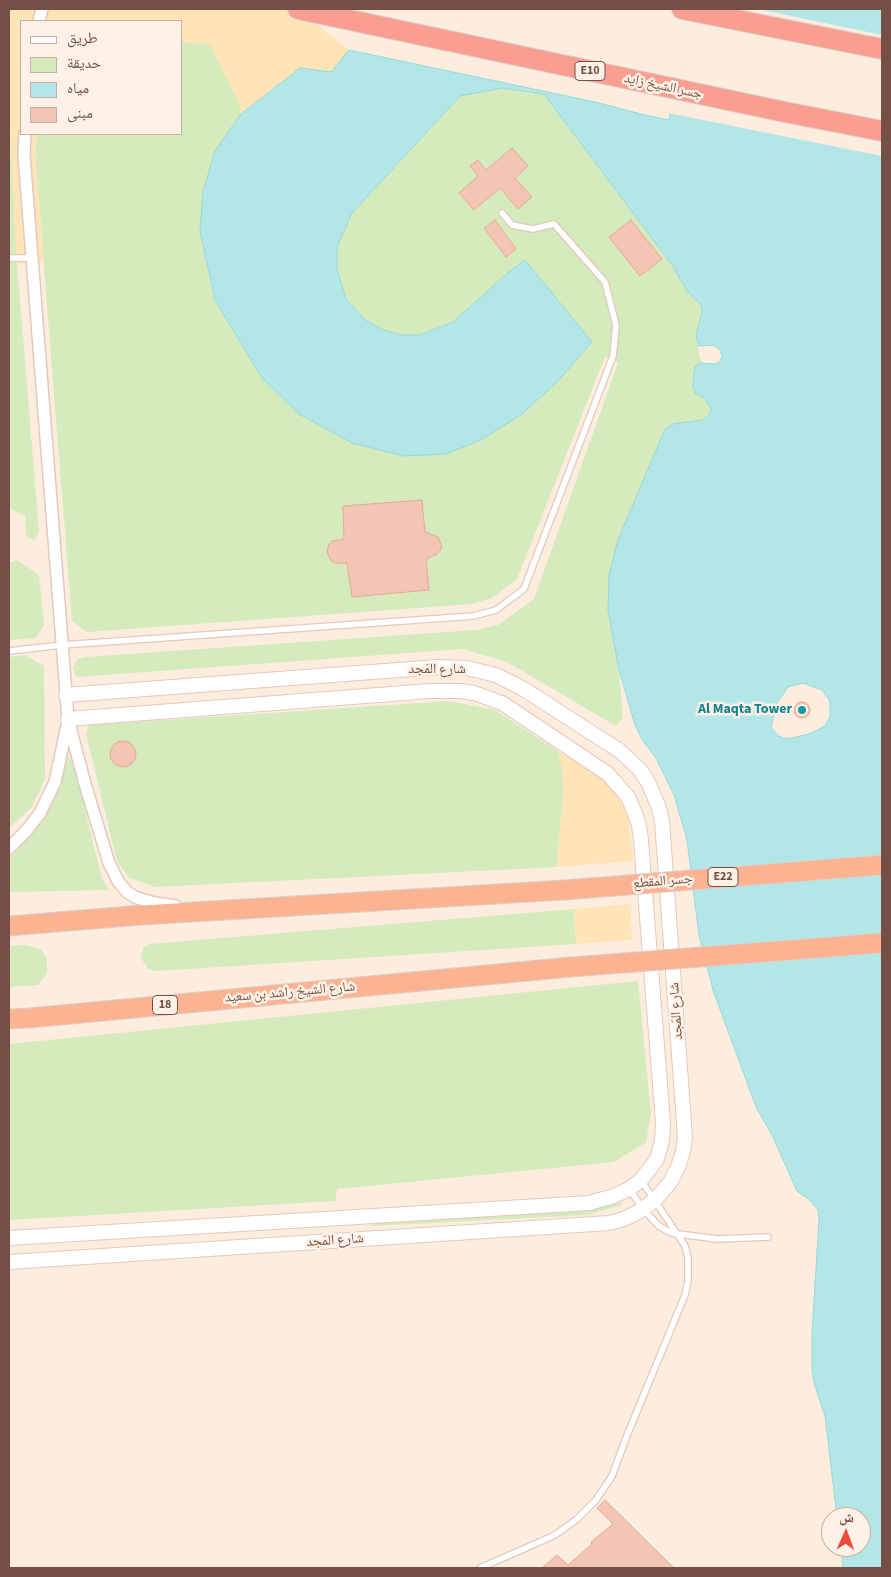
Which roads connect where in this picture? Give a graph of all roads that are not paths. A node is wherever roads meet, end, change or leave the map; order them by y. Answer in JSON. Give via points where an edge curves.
{"nodes":[{"id":1,"x":298,"y":9,"type":"edge"},
{"id":2,"x":682,"y":9,"type":"edge"},
{"id":3,"x":882,"y":49,"type":"edge"},
{"id":4,"x":882,"y":131,"type":"edge"},
{"id":5,"x":25,"y":135,"type":"edge"},
{"id":6,"x":502,"y":213,"type":"dead end"},
{"id":7,"x":9,"y":258,"type":"edge"},
{"id":8,"x":32,"y":258,"type":"junction"},
{"id":9,"x":62,"y":645,"type":"junction"},
{"id":10,"x":9,"y":650,"type":"edge"},
{"id":11,"x":66,"y":695,"type":"junction"},
{"id":12,"x":68,"y":719,"type":"junction"},
{"id":13,"x":9,"y":848,"type":"edge"},
{"id":14,"x":882,"y":865,"type":"edge"},
{"id":15,"x":210,"y":911,"type":"junction"},
{"id":16,"x":9,"y":915,"type":"edge"},
{"id":17,"x":142,"y":915,"type":"junction"},
{"id":18,"x":9,"y":926,"type":"edge"},
{"id":19,"x":882,"y":943,"type":"edge"},
{"id":20,"x":9,"y":1020,"type":"edge"},
{"id":21,"x":641,"y":1180,"type":"junction"},
{"id":22,"x":629,"y":1189,"type":"junction"},
{"id":23,"x":655,"y":1200,"type":"junction"},
{"id":24,"x":643,"y":1209,"type":"junction"},
{"id":25,"x":676,"y":1235,"type":"junction"},
{"id":26,"x":768,"y":1237,"type":"dead end"},
{"id":27,"x":9,"y":1238,"type":"edge"},
{"id":28,"x":9,"y":1262,"type":"edge"},
{"id":29,"x":480,"y":1568,"type":"edge"}],
"edges":[{"from":1,"to":4,"type":"highway","name":"جسر الشيخ زايد","number":"E10"},
{"from":2,"to":3,"type":"highway"},
{"from":5,"to":8,"type":"street"},
{"from":6,"to":9,"type":"lane","via":[[512,225],[533,228],[554,224],[605,282],[616,325],[613,356],[524,589],[496,610],[473,616]]},
{"from":7,"to":8,"type":"lane"},
{"from":8,"to":9,"type":"street"},
{"from":9,"to":10,"type":"lane"},
{"from":9,"to":11,"type":"street"},
{"from":11,"to":12,"type":"street"},
{"from":11,"to":23,"type":"street","name":"شارع المَجد","via":[[438,667],[467,668],[496,675],[522,688],[631,760],[648,782],[662,821],[685,1122],[683,1152],[678,1167]]},
{"from":12,"to":13,"type":"street","via":[[55,782],[40,813]]},
{"from":12,"to":15,"type":"street","via":[[109,863],[118,881],[137,898]]},
{"from":12,"to":21,"type":"street","name":"شارع المَجد","via":[[460,691],[502,703],[608,774],[628,797],[641,840],[663,1123],[657,1158]]},
{"from":14,"to":15,"type":"highway","name":"جسر المقطع","number":"E22","bridge":true,"via":[[564,890]]},
{"from":15,"to":17,"type":"highway"},
{"from":16,"to":17,"type":"highway"},
{"from":17,"to":18,"type":"highway"},
{"from":19,"to":20,"type":"highway","name":"شارع الشيخ راشد بن سعيد","number":"18","bridge":true,"via":[[571,967]]},
{"from":21,"to":22,"type":"street","name":"شارع المَجد"},
{"from":21,"to":23,"type":"lane"},
{"from":22,"to":24,"type":"lane"},
{"from":22,"to":27,"type":"street","name":"شارع المَجد","via":[[602,1200],[575,1204]]},
{"from":23,"to":24,"type":"street","name":"شارع المَجد"},
{"from":23,"to":25,"type":"lane"},
{"from":24,"to":25,"type":"lane","via":[[666,1231]]},
{"from":24,"to":28,"type":"street","name":"شارع المَجد","via":[[624,1219],[594,1225]]},
{"from":25,"to":26,"type":"lane","via":[[731,1239]]},
{"from":25,"to":29,"type":"lane","via":[[685,1246],[688,1258],[687,1288],[612,1476],[596,1500],[565,1528]]}]}
